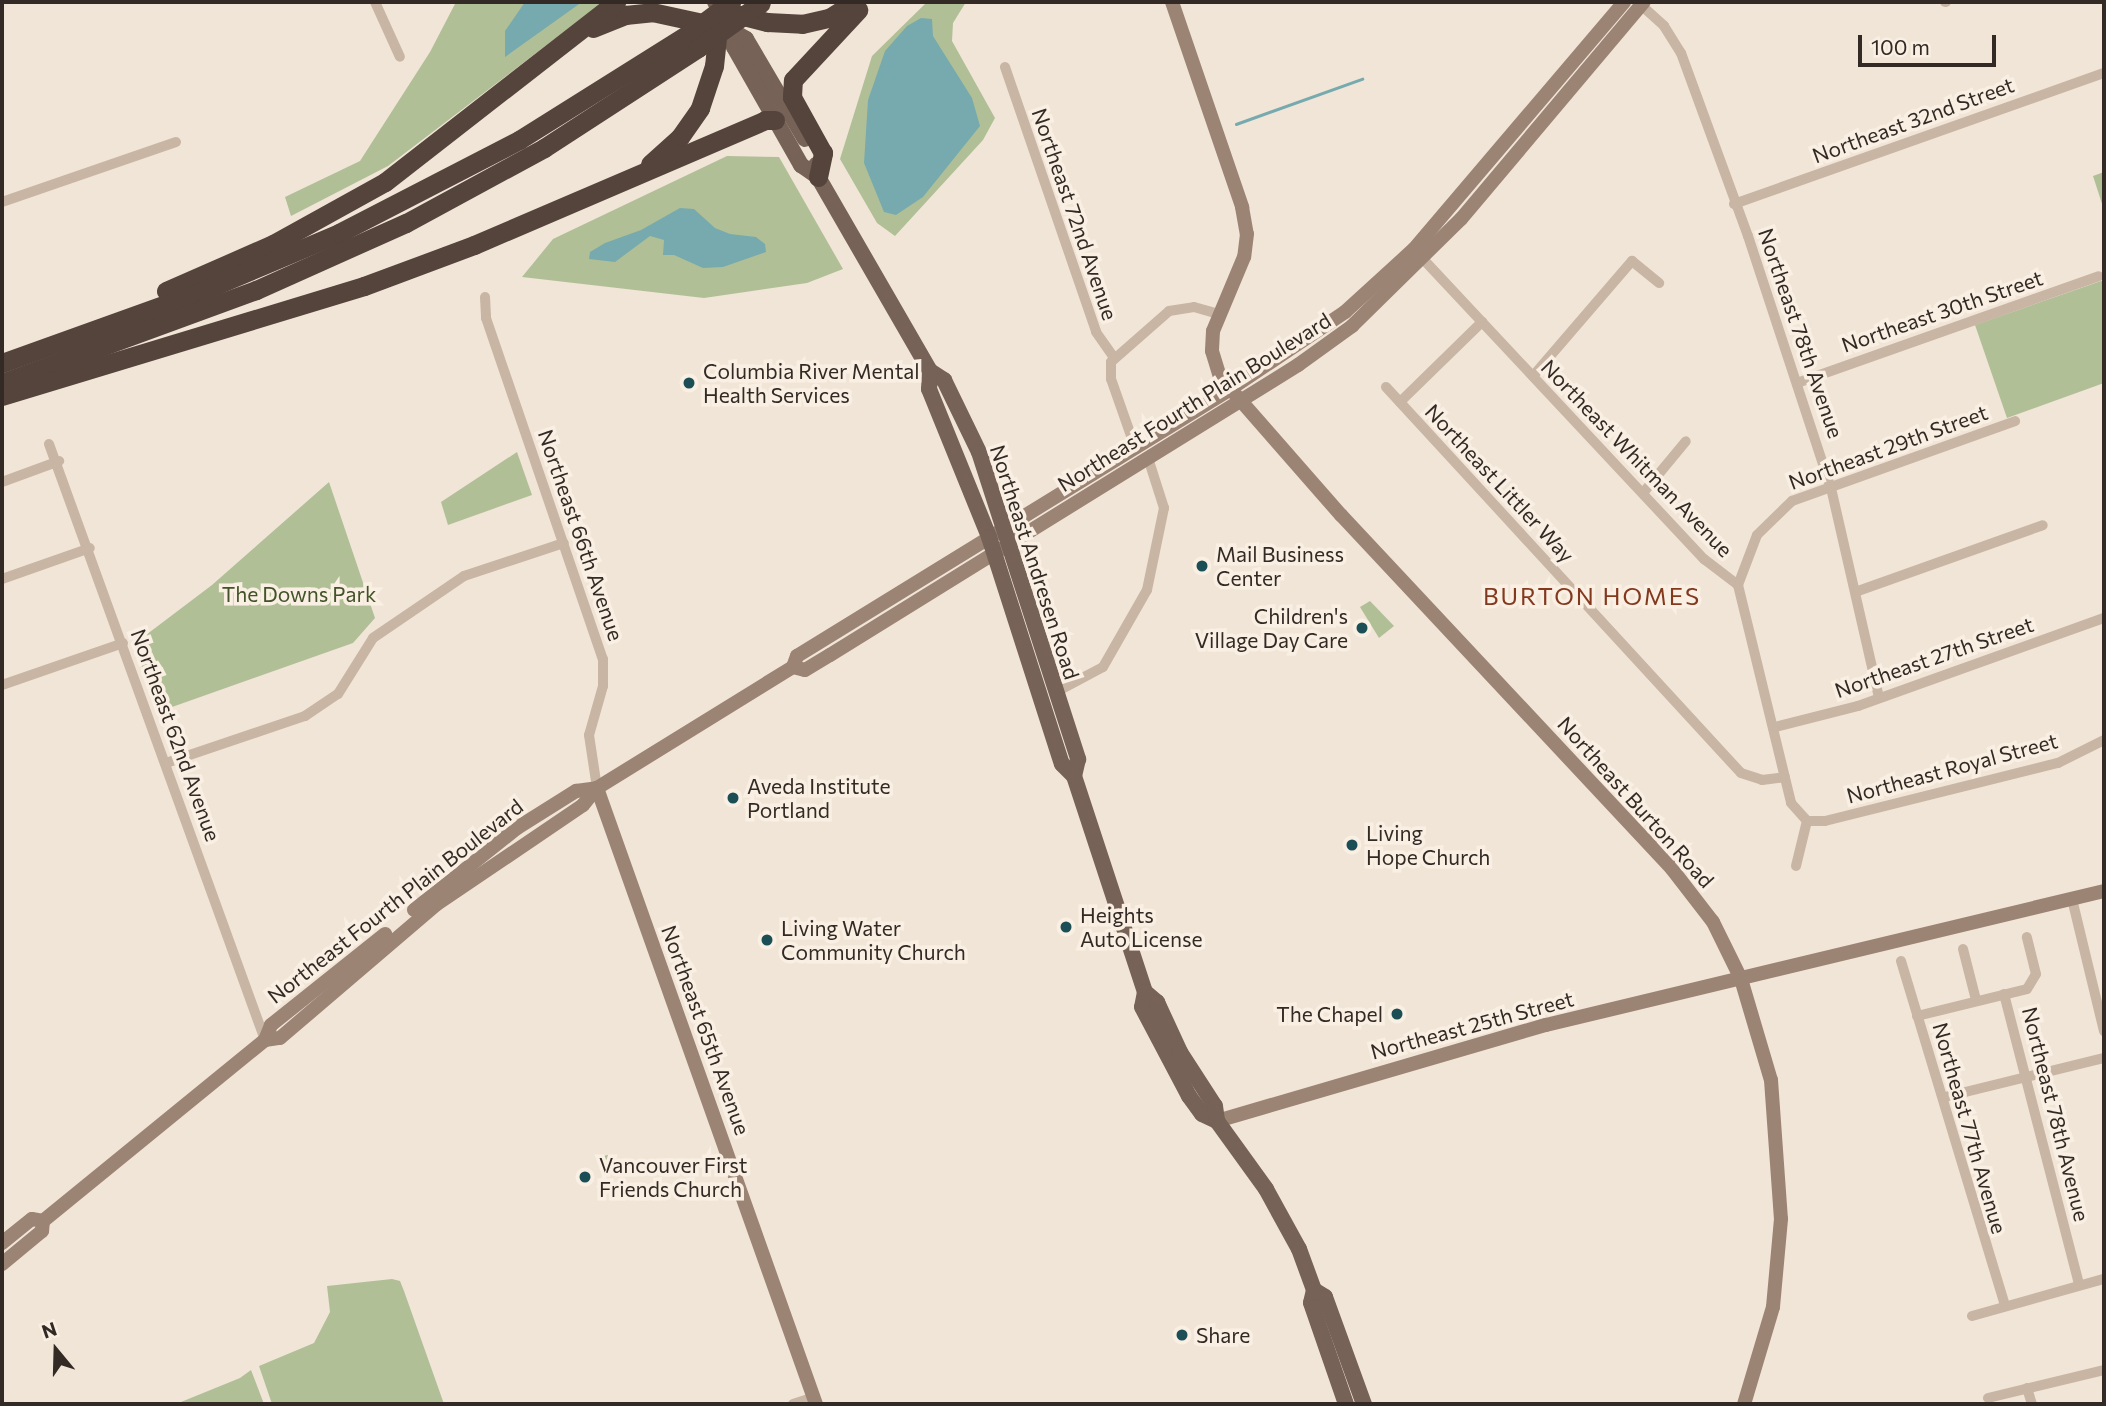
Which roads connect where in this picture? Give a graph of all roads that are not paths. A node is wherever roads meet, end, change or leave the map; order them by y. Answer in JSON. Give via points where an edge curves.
{"nodes":[{"id":1,"x":375,"y":2,"type":"edge"},
{"id":2,"x":616,"y":2,"type":"edge"},
{"id":3,"x":762,"y":2,"type":"edge"},
{"id":4,"x":855,"y":2,"type":"edge"},
{"id":5,"x":865,"y":2,"type":"edge"},
{"id":6,"x":1172,"y":2,"type":"edge"},
{"id":7,"x":1624,"y":2,"type":"edge"},
{"id":8,"x":1641,"y":3,"type":"edge"},
{"id":9,"x":726,"y":13,"type":"edge"},
{"id":10,"x":577,"y":36,"type":"junction"},
{"id":11,"x":693,"y":41,"type":"junction"},
{"id":12,"x":400,"y":57,"type":"dead end"},
{"id":13,"x":1005,"y":67,"type":"dead end"},
{"id":14,"x":2104,"y":73,"type":"edge"},
{"id":15,"x":775,"y":120,"type":"junction"},
{"id":16,"x":176,"y":142,"type":"dead end"},
{"id":17,"x":818,"y":177,"type":"junction"},
{"id":18,"x":1478,"y":177,"type":"junction"},
{"id":19,"x":629,"y":178,"type":"junction"},
{"id":20,"x":2,"y":202,"type":"edge"},
{"id":21,"x":1734,"y":204,"type":"junction"},
{"id":22,"x":1424,"y":260,"type":"junction"},
{"id":23,"x":2099,"y":276,"type":"dead end"},
{"id":24,"x":1658,"y":284,"type":"dead end"},
{"id":25,"x":485,"y":296,"type":"dead end"},
{"id":26,"x":1219,"y":314,"type":"junction"},
{"id":27,"x":1482,"y":322,"type":"junction"},
{"id":28,"x":2,"y":354,"type":"edge"},
{"id":29,"x":1114,"y":358,"type":"junction"},
{"id":30,"x":2,"y":363,"type":"edge"},
{"id":31,"x":930,"y":371,"type":"junction"},
{"id":32,"x":1533,"y":376,"type":"junction"},
{"id":33,"x":2,"y":383,"type":"edge"},
{"id":34,"x":1797,"y":383,"type":"junction"},
{"id":35,"x":1386,"y":387,"type":"dead end"},
{"id":36,"x":1228,"y":390,"type":"junction"},
{"id":37,"x":2,"y":396,"type":"edge"},
{"id":38,"x":1239,"y":402,"type":"junction"},
{"id":39,"x":1399,"y":402,"type":"junction"},
{"id":40,"x":2015,"y":421,"type":"dead end"},
{"id":41,"x":1686,"y":441,"type":"dead end"},
{"id":42,"x":49,"y":444,"type":"dead end"},
{"id":43,"x":1135,"y":447,"type":"junction"},
{"id":44,"x":1148,"y":457,"type":"junction"},
{"id":45,"x":59,"y":461,"type":"junction"},
{"id":46,"x":2,"y":482,"type":"edge"},
{"id":47,"x":1831,"y":488,"type":"junction"},
{"id":48,"x":1643,"y":493,"type":"junction"},
{"id":49,"x":2043,"y":524,"type":"dead end"},
{"id":50,"x":1006,"y":526,"type":"junction"},
{"id":51,"x":989,"y":537,"type":"junction"},
{"id":52,"x":564,"y":543,"type":"junction"},
{"id":53,"x":1009,"y":543,"type":"junction"},
{"id":54,"x":90,"y":548,"type":"junction"},
{"id":55,"x":992,"y":554,"type":"junction"},
{"id":56,"x":2,"y":579,"type":"edge"},
{"id":57,"x":1738,"y":585,"type":"junction"},
{"id":58,"x":1857,"y":591,"type":"junction"},
{"id":59,"x":2104,"y":618,"type":"edge"},
{"id":60,"x":123,"y":643,"type":"junction"},
{"id":61,"x":1027,"y":659,"type":"junction"},
{"id":62,"x":793,"y":667,"type":"junction"},
{"id":63,"x":2,"y":685,"type":"edge"},
{"id":64,"x":1056,"y":692,"type":"junction"},
{"id":65,"x":1879,"y":698,"type":"junction"},
{"id":66,"x":1044,"y":710,"type":"junction"},
{"id":67,"x":1775,"y":727,"type":"junction"},
{"id":68,"x":2104,"y":740,"type":"edge"},
{"id":69,"x":1078,"y":759,"type":"junction"},
{"id":70,"x":166,"y":764,"type":"junction"},
{"id":71,"x":1074,"y":776,"type":"junction"},
{"id":72,"x":1785,"y":777,"type":"junction"},
{"id":73,"x":597,"y":788,"type":"junction"},
{"id":74,"x":1807,"y":821,"type":"junction"},
{"id":75,"x":1796,"y":866,"type":"dead end"},
{"id":76,"x":2104,"y":891,"type":"edge"},
{"id":77,"x":2072,"y":899,"type":"junction"},
{"id":78,"x":2027,"y":937,"type":"dead end"},
{"id":79,"x":1963,"y":949,"type":"dead end"},
{"id":80,"x":1901,"y":961,"type":"dead end"},
{"id":81,"x":1741,"y":979,"type":"junction"},
{"id":82,"x":2004,"y":994,"type":"junction"},
{"id":83,"x":1976,"y":1000,"type":"junction"},
{"id":84,"x":1917,"y":1016,"type":"junction"},
{"id":85,"x":2104,"y":1031,"type":"edge"},
{"id":86,"x":265,"y":1041,"type":"junction"},
{"id":87,"x":2104,"y":1058,"type":"edge"},
{"id":88,"x":2025,"y":1077,"type":"junction"},
{"id":89,"x":1945,"y":1097,"type":"junction"},
{"id":90,"x":1217,"y":1121,"type":"junction"},
{"id":91,"x":43,"y":1221,"type":"junction"},
{"id":92,"x":2,"y":1243,"type":"edge"},
{"id":93,"x":2,"y":1264,"type":"edge"},
{"id":94,"x":2104,"y":1279,"type":"edge"},
{"id":95,"x":2079,"y":1284,"type":"junction"},
{"id":96,"x":1314,"y":1290,"type":"junction"},
{"id":97,"x":2005,"y":1306,"type":"junction"},
{"id":98,"x":1972,"y":1316,"type":"dead end"},
{"id":99,"x":2104,"y":1370,"type":"edge"},
{"id":100,"x":2027,"y":1388,"type":"junction"},
{"id":101,"x":1988,"y":1398,"type":"dead end"},
{"id":102,"x":815,"y":1400,"type":"edge"},
{"id":103,"x":793,"y":1404,"type":"edge"},
{"id":104,"x":1346,"y":1404,"type":"edge"},
{"id":105,"x":1364,"y":1404,"type":"edge"},
{"id":106,"x":1744,"y":1404,"type":"edge"},
{"id":107,"x":2032,"y":1404,"type":"edge"}],
"edges":[{"from":1,"to":12,"type":"street"},
{"from":2,"to":10,"type":"highway"},
{"from":3,"to":11,"type":"highway","bridge":true},
{"from":4,"to":9,"type":"highway","via":[[829,18],[802,24]]},
{"from":5,"to":17,"type":"highway","via":[[793,80],[792,97],[823,153]]},
{"from":6,"to":26,"type":"main road","via":[[1247,233],[1244,257]]},
{"from":7,"to":18,"type":"main road","name":"Northeast Fourth Plain Boulevard"},
{"from":8,"to":21,"type":"street","name":"Northeast 78th Avenue","via":[[1670,33],[1681,54]]},
{"from":8,"to":22,"type":"main road","name":"Northeast Fourth Plain Boulevard"},
{"from":9,"to":10,"type":"highway","via":[[625,15]]},
{"from":9,"to":11,"type":"highway","bridge":true},
{"from":9,"to":15,"type":"main road","name":"Northeast Andresen Road","via":[[734,47]]},
{"from":9,"to":17,"type":"main road","name":"Northeast Andresen Road","via":[[815,156]]},
{"from":9,"to":19,"type":"highway","via":[[711,80],[695,116],[667,150]]},
{"from":10,"to":28,"type":"highway","via":[[428,150],[341,209],[229,265]]},
{"from":11,"to":30,"type":"highway","via":[[519,140],[339,233],[202,291]]},
{"from":11,"to":33,"type":"highway","via":[[544,148],[395,228],[256,290]]},
{"from":13,"to":29,"type":"street","name":"Northeast 72nd Avenue","via":[[1096,332]]},
{"from":14,"to":21,"type":"street","name":"Northeast 32nd Street"},
{"from":15,"to":17,"type":"main road","name":"Northeast Andresen Road","via":[[801,165]]},
{"from":15,"to":19,"type":"highway","via":[[765,120]]},
{"from":16,"to":20,"type":"street"},
{"from":17,"to":31,"type":"main road","name":"Northeast Andresen Road"},
{"from":18,"to":22,"type":"main road","via":[[1475,189],[1422,252]]},
{"from":18,"to":36,"type":"main road","name":"Northeast Fourth Plain Boulevard","via":[[1370,292],[1291,351]]},
{"from":19,"to":37,"type":"highway","via":[[364,286]]},
{"from":21,"to":34,"type":"street","name":"Northeast 78th Avenue"},
{"from":22,"to":27,"type":"street","name":"Northeast Whitman Avenue"},
{"from":22,"to":38,"type":"main road","name":"Northeast Fourth Plain Boulevard","via":[[1342,334]]},
{"from":23,"to":34,"type":"street","name":"Northeast 30th Street"},
{"from":24,"to":32,"type":"street","via":[[1632,261],[1622,264]]},
{"from":25,"to":52,"type":"street","name":"Northeast 66th Avenue","via":[[486,318]]},
{"from":26,"to":29,"type":"street","via":[[1194,307],[1169,311]]},
{"from":26,"to":36,"type":"main road","via":[[1212,351]]},
{"from":27,"to":32,"type":"street","name":"Northeast Whitman Avenue"},
{"from":27,"to":39,"type":"street","name":"Northeast Littler Way"},
{"from":29,"to":43,"type":"street","name":"Northeast 72nd Avenue","via":[[1110,372]]},
{"from":31,"to":50,"type":"main road","name":"Northeast Andresen Road","via":[[944,380],[955,402]]},
{"from":31,"to":51,"type":"main road","name":"Northeast Andresen Road","via":[[929,389]]},
{"from":32,"to":48,"type":"street","name":"Northeast Whitman Avenue"},
{"from":34,"to":47,"type":"street","name":"Northeast 78th Avenue"},
{"from":35,"to":39,"type":"street","name":"Northeast Littler Way"},
{"from":36,"to":38,"type":"main road","name":"Northeast Burton Road"},
{"from":36,"to":43,"type":"main road","name":"Northeast Fourth Plain Boulevard"},
{"from":38,"to":44,"type":"main road","name":"Northeast Fourth Plain Boulevard"},
{"from":38,"to":81,"type":"main road","name":"Northeast Burton Road","via":[[1672,869],[1713,922]]},
{"from":39,"to":72,"type":"street","name":"Northeast Littler Way","via":[[1741,772],[1762,780]]},
{"from":40,"to":47,"type":"street","name":"Northeast 29th Street"},
{"from":41,"to":48,"type":"street"},
{"from":42,"to":45,"type":"street","name":"Northeast 62nd Avenue"},
{"from":43,"to":50,"type":"main road","name":"Northeast Fourth Plain Boulevard"},
{"from":44,"to":53,"type":"main road","name":"Northeast Fourth Plain Boulevard"},
{"from":44,"to":64,"type":"street","via":[[1164,508],[1147,590],[1103,667]]},
{"from":45,"to":46,"type":"street"},
{"from":45,"to":54,"type":"street","name":"Northeast 62nd Avenue"},
{"from":47,"to":57,"type":"street","name":"Northeast 29th Street","via":[[1792,501],[1772,516],[1752,546]]},
{"from":47,"to":58,"type":"street","name":"Northeast 78th Avenue"},
{"from":48,"to":57,"type":"street","name":"Northeast Whitman Avenue","via":[[1704,559]]},
{"from":49,"to":58,"type":"street"},
{"from":50,"to":51,"type":"main road","name":"Northeast Fourth Plain Boulevard"},
{"from":50,"to":53,"type":"main road","name":"Northeast Andresen Road"},
{"from":51,"to":55,"type":"main road","name":"Northeast Andresen Road"},
{"from":51,"to":62,"type":"main road","name":"Northeast Fourth Plain Boulevard","via":[[796,656]]},
{"from":52,"to":70,"type":"street","via":[[453,584],[373,638],[338,694],[305,716]]},
{"from":52,"to":73,"type":"street","name":"Northeast 66th Avenue","via":[[603,659],[603,686],[589,735]]},
{"from":53,"to":55,"type":"main road","name":"Northeast Fourth Plain Boulevard"},
{"from":53,"to":64,"type":"main road","name":"Northeast Andresen Road"},
{"from":54,"to":56,"type":"street"},
{"from":54,"to":60,"type":"street","name":"Northeast 62nd Avenue"},
{"from":55,"to":61,"type":"main road","name":"Northeast Andresen Road"},
{"from":55,"to":62,"type":"main road","name":"Northeast Fourth Plain Boulevard","via":[[805,670]]},
{"from":57,"to":67,"type":"street","name":"Northeast Whitman Avenue"},
{"from":58,"to":65,"type":"street","name":"Northeast 78th Avenue"},
{"from":59,"to":65,"type":"street","name":"Northeast 27th Street"},
{"from":60,"to":63,"type":"street"},
{"from":60,"to":70,"type":"street","name":"Northeast 62nd Avenue"},
{"from":61,"to":64,"type":"main road","via":[[1039,668],[1047,691]]},
{"from":61,"to":66,"type":"main road","name":"Northeast Andresen Road"},
{"from":62,"to":73,"type":"main road","name":"Northeast Fourth Plain Boulevard"},
{"from":64,"to":69,"type":"main road","name":"Northeast Andresen Road"},
{"from":65,"to":67,"type":"street","name":"Northeast 27th Street"},
{"from":66,"to":69,"type":"main road","via":[[1053,712],[1066,750]]},
{"from":66,"to":71,"type":"main road","name":"Northeast Andresen Road","via":[[1062,764]]},
{"from":67,"to":72,"type":"street","name":"Northeast Whitman Avenue"},
{"from":68,"to":74,"type":"street","name":"Northeast Royal Street","via":[[2058,762],[1825,821]]},
{"from":69,"to":71,"type":"main road"},
{"from":70,"to":86,"type":"street","name":"Northeast 62nd Avenue"},
{"from":71,"to":90,"type":"main road","name":"Northeast Andresen Road","via":[[1145,992],[1142,1007],[1171,1069],[1202,1114]]},
{"from":72,"to":74,"type":"street","name":"Northeast Whitman Avenue","via":[[1795,812]]},
{"from":73,"to":86,"type":"main road","name":"Northeast Fourth Plain Boulevard","via":[[576,791],[499,840],[271,1025]]},
{"from":73,"to":102,"type":"main road","name":"Northeast 65th Avenue"},
{"from":74,"to":75,"type":"street"},
{"from":76,"to":77,"type":"main road"},
{"from":77,"to":81,"type":"main road"},
{"from":77,"to":85,"type":"street"},
{"from":78,"to":82,"type":"street","via":[[2034,984]]},
{"from":79,"to":83,"type":"street"},
{"from":80,"to":84,"type":"street","name":"Northeast 77th Avenue"},
{"from":81,"to":90,"type":"main road","name":"Northeast 25th Street","via":[[1546,1025]]},
{"from":81,"to":106,"type":"main road","name":"Northeast Burton Road","via":[[1771,1080],[1781,1219],[1773,1307]]},
{"from":82,"to":83,"type":"street"},
{"from":82,"to":88,"type":"street","name":"Northeast 78th Avenue"},
{"from":83,"to":84,"type":"street"},
{"from":84,"to":89,"type":"street","name":"Northeast 77th Avenue"},
{"from":86,"to":91,"type":"main road","name":"Northeast Fourth Plain Boulevard"},
{"from":87,"to":88,"type":"street"},
{"from":88,"to":89,"type":"street"},
{"from":88,"to":95,"type":"street","name":"Northeast 78th Avenue"},
{"from":89,"to":97,"type":"street","name":"Northeast 77th Avenue","via":[[1981,1237]]},
{"from":90,"to":96,"type":"main road","name":"Northeast Andresen Road","via":[[1278,1209]]},
{"from":91,"to":92,"type":"main road","name":"Northeast Fourth Plain Boulevard","via":[[32,1219]]},
{"from":91,"to":93,"type":"main road","name":"Northeast Fourth Plain Boulevard","via":[[42,1231]]},
{"from":94,"to":95,"type":"street"},
{"from":95,"to":97,"type":"street"},
{"from":96,"to":104,"type":"main road","name":"Northeast Andresen Road","via":[[1311,1303]]},
{"from":96,"to":105,"type":"main road","name":"Northeast Andresen Road","via":[[1325,1297]]},
{"from":97,"to":98,"type":"street"},
{"from":99,"to":100,"type":"street"},
{"from":100,"to":101,"type":"street"},
{"from":100,"to":107,"type":"street"},
{"from":102,"to":103,"type":"street"}]}
